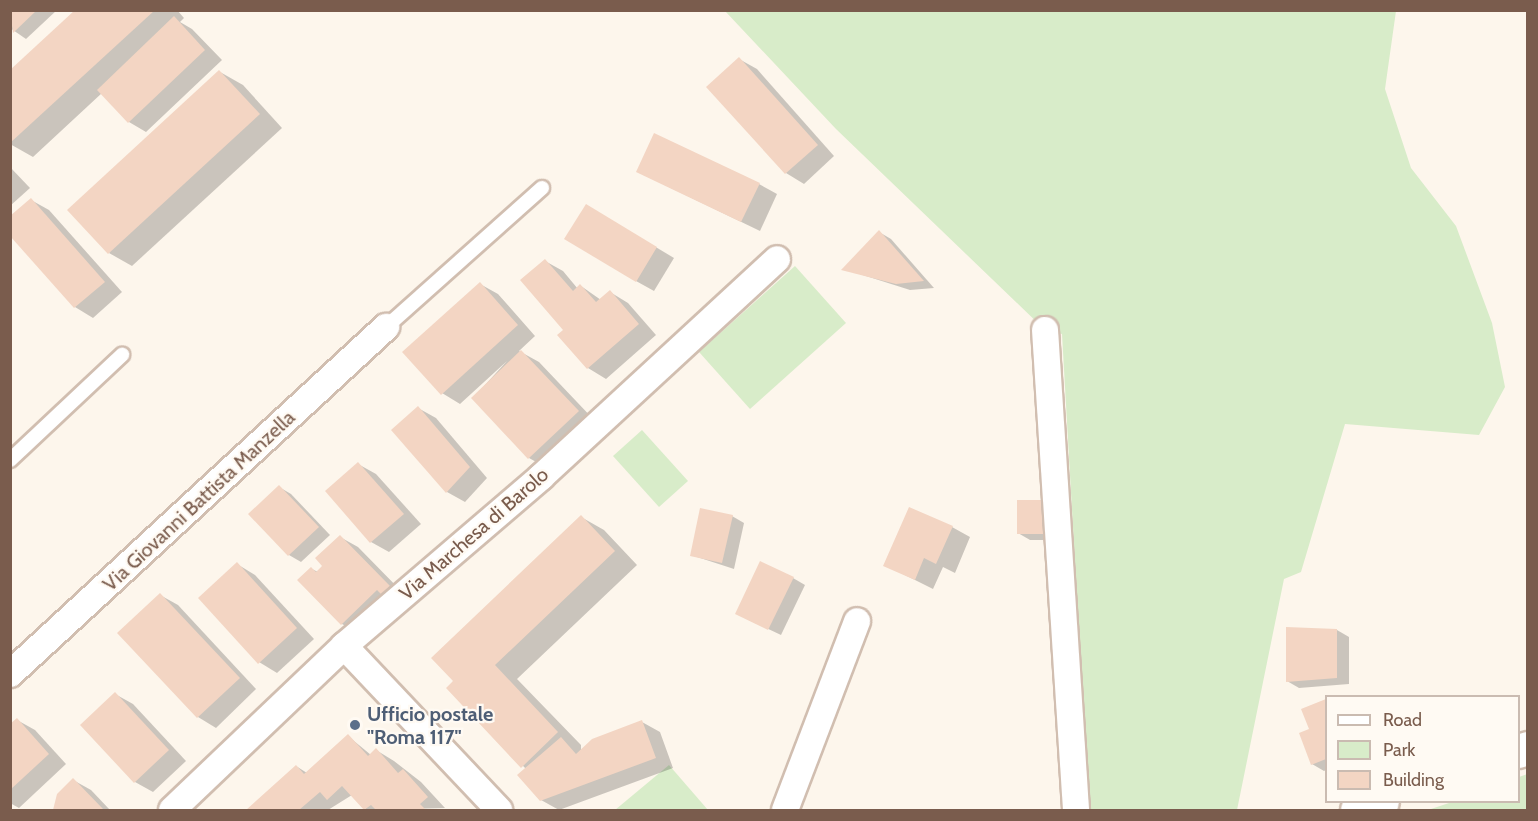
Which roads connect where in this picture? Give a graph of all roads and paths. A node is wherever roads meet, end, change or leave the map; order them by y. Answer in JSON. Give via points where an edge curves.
{"nodes":[{"id":1,"x":542,"y":188,"type":"dead end"},
{"id":2,"x":777,"y":259,"type":"dead end"},
{"id":3,"x":386,"y":327,"type":"joint"},
{"id":4,"x":1046,"y":330,"type":"dead end"},
{"id":5,"x":122,"y":355,"type":"dead end"},
{"id":6,"x":10,"y":460,"type":"edge"},
{"id":7,"x":857,"y":621,"type":"dead end"},
{"id":8,"x":344,"y":646,"type":"junction"},
{"id":9,"x":10,"y":674,"type":"edge"},
{"id":10,"x":1376,"y":803,"type":"edge"},
{"id":11,"x":172,"y":810,"type":"edge"},
{"id":12,"x":499,"y":810,"type":"edge"},
{"id":13,"x":785,"y":810,"type":"edge"},
{"id":14,"x":1076,"y":810,"type":"edge"},
{"id":15,"x":1357,"y":810,"type":"edge"}],
"edges":[{"from":1,"to":3,"type":"lane"},
{"from":2,"to":8,"type":"street","name":"Via Marchesa di Barolo","via":[[541,477]]},
{"from":3,"to":9,"type":"street","name":"Via Giovanni Battista Manzella"},
{"from":4,"to":14,"type":"street"},
{"from":5,"to":6,"type":"lane"},
{"from":7,"to":13,"type":"street"},
{"from":8,"to":11,"type":"street","name":"Via Marchesa di Barolo"},
{"from":8,"to":12,"type":"street"},
{"from":10,"to":15,"type":"street"}]}
